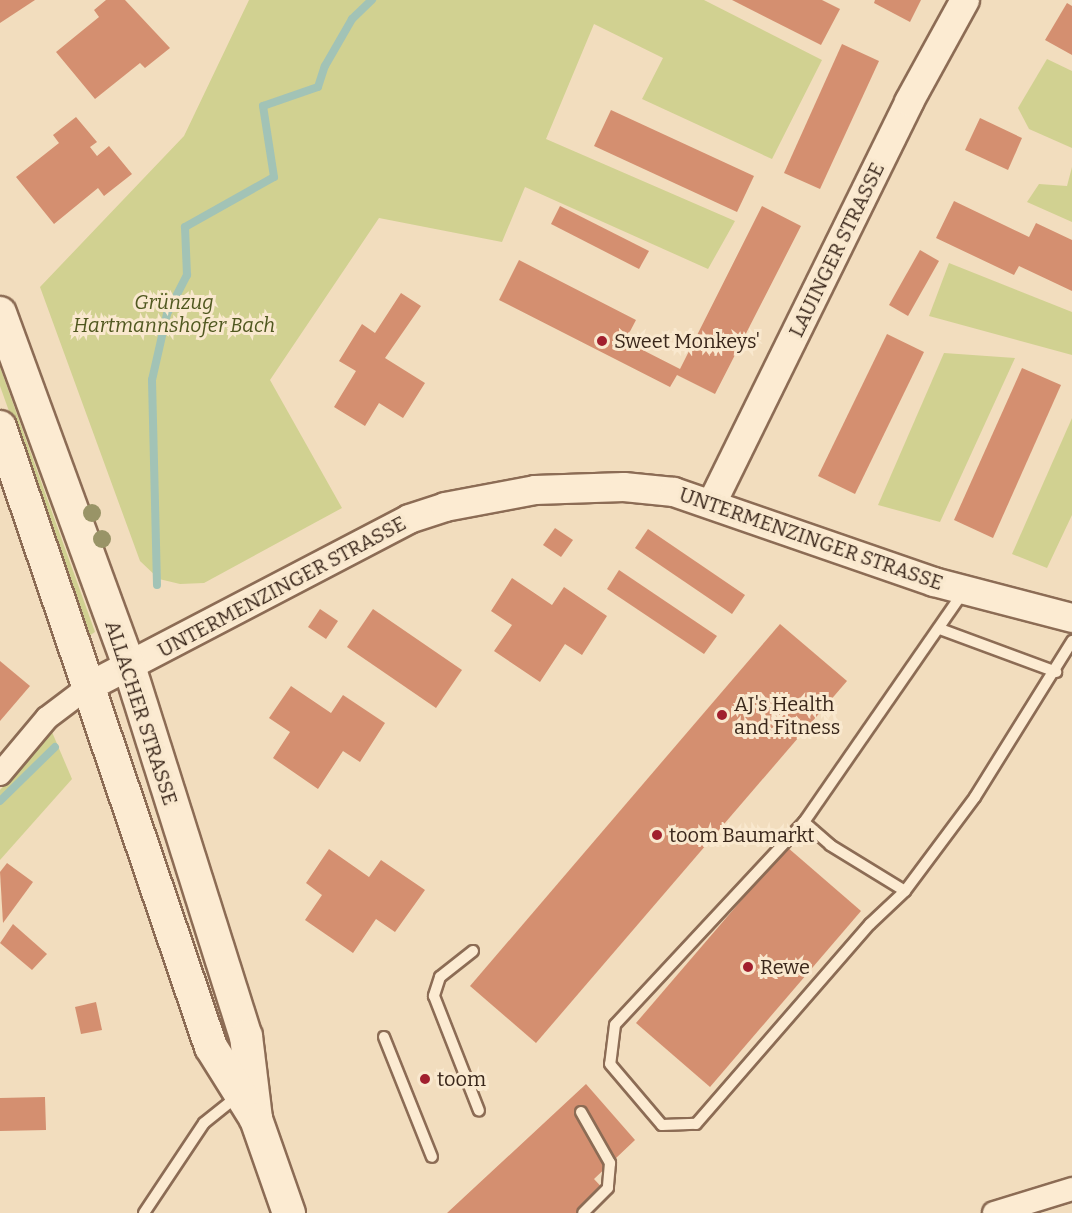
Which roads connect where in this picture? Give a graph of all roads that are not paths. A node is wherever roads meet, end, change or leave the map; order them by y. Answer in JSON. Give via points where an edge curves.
{"nodes":[{"id":1,"x":965,"y":0,"type":"edge"},
{"id":2,"x":0,"y":314,"type":"edge"},
{"id":3,"x":0,"y":427,"type":"edge"},
{"id":4,"x":712,"y":503,"type":"junction"},
{"id":5,"x":964,"y":591,"type":"junction"},
{"id":6,"x":1072,"y":618,"type":"edge"},
{"id":7,"x":940,"y":629,"type":"junction"},
{"id":8,"x":1072,"y":641,"type":"edge"},
{"id":9,"x":129,"y":666,"type":"junction"},
{"id":10,"x":1056,"y":672,"type":"junction"},
{"id":11,"x":88,"y":687,"type":"junction"},
{"id":12,"x":0,"y":774,"type":"edge"},
{"id":13,"x":804,"y":822,"type":"junction"},
{"id":14,"x":905,"y":891,"type":"junction"},
{"id":15,"x":473,"y":951,"type":"dead end"},
{"id":16,"x":384,"y":1037,"type":"dead end"},
{"id":17,"x":248,"y":1107,"type":"junction"},
{"id":18,"x":479,"y":1112,"type":"dead end"},
{"id":19,"x":581,"y":1112,"type":"dead end"},
{"id":20,"x":432,"y":1157,"type":"dead end"},
{"id":21,"x":1072,"y":1189,"type":"edge"},
{"id":22,"x":144,"y":1213,"type":"edge"},
{"id":23,"x":289,"y":1213,"type":"edge"},
{"id":24,"x":583,"y":1213,"type":"edge"},
{"id":25,"x":994,"y":1213,"type":"edge"}],
"edges":[{"from":1,"to":4,"type":"street","name":"LAUINGER STRASSE","via":[[909,102]]},
{"from":2,"to":9,"type":"main road","name":"ALLACHER STRASSE"},
{"from":3,"to":11,"type":"main road","name":"ALLACHER STRASSE"},
{"from":4,"to":5,"type":"street","name":"UNTERMENZINGER STRASSE"},
{"from":4,"to":9,"type":"street","name":"UNTERMENZINGER STRASSE","via":[[674,492],[582,487],[534,490],[445,507],[409,519],[345,550]]},
{"from":5,"to":6,"type":"street","name":"UNTERMENZINGER STRASSE"},
{"from":5,"to":7,"type":"lane"},
{"from":7,"to":10,"type":"lane"},
{"from":7,"to":13,"type":"lane"},
{"from":8,"to":10,"type":"lane"},
{"from":9,"to":11,"type":"street","name":"UNTERMENZINGER STRASSE"},
{"from":9,"to":17,"type":"main road","name":"ALLACHER STRASSE","via":[[246,1036]]},
{"from":10,"to":14,"type":"lane","via":[[975,797]]},
{"from":11,"to":12,"type":"street","via":[[47,718]]},
{"from":11,"to":17,"type":"main road","name":"ALLACHER STRASSE","via":[[211,1047]]},
{"from":13,"to":14,"type":"lane","via":[[830,845]]},
{"from":13,"to":14,"type":"lane","via":[[615,1025],[610,1064],[662,1125],[696,1124],[870,924]]},
{"from":15,"to":18,"type":"lane","via":[[440,977],[434,996]]},
{"from":16,"to":20,"type":"lane"},
{"from":17,"to":22,"type":"lane","via":[[204,1123]]},
{"from":17,"to":23,"type":"main road","name":"ALLACHER STRASSE"},
{"from":19,"to":24,"type":"lane","via":[[610,1163],[608,1188]]},
{"from":21,"to":25,"type":"street"}]}
